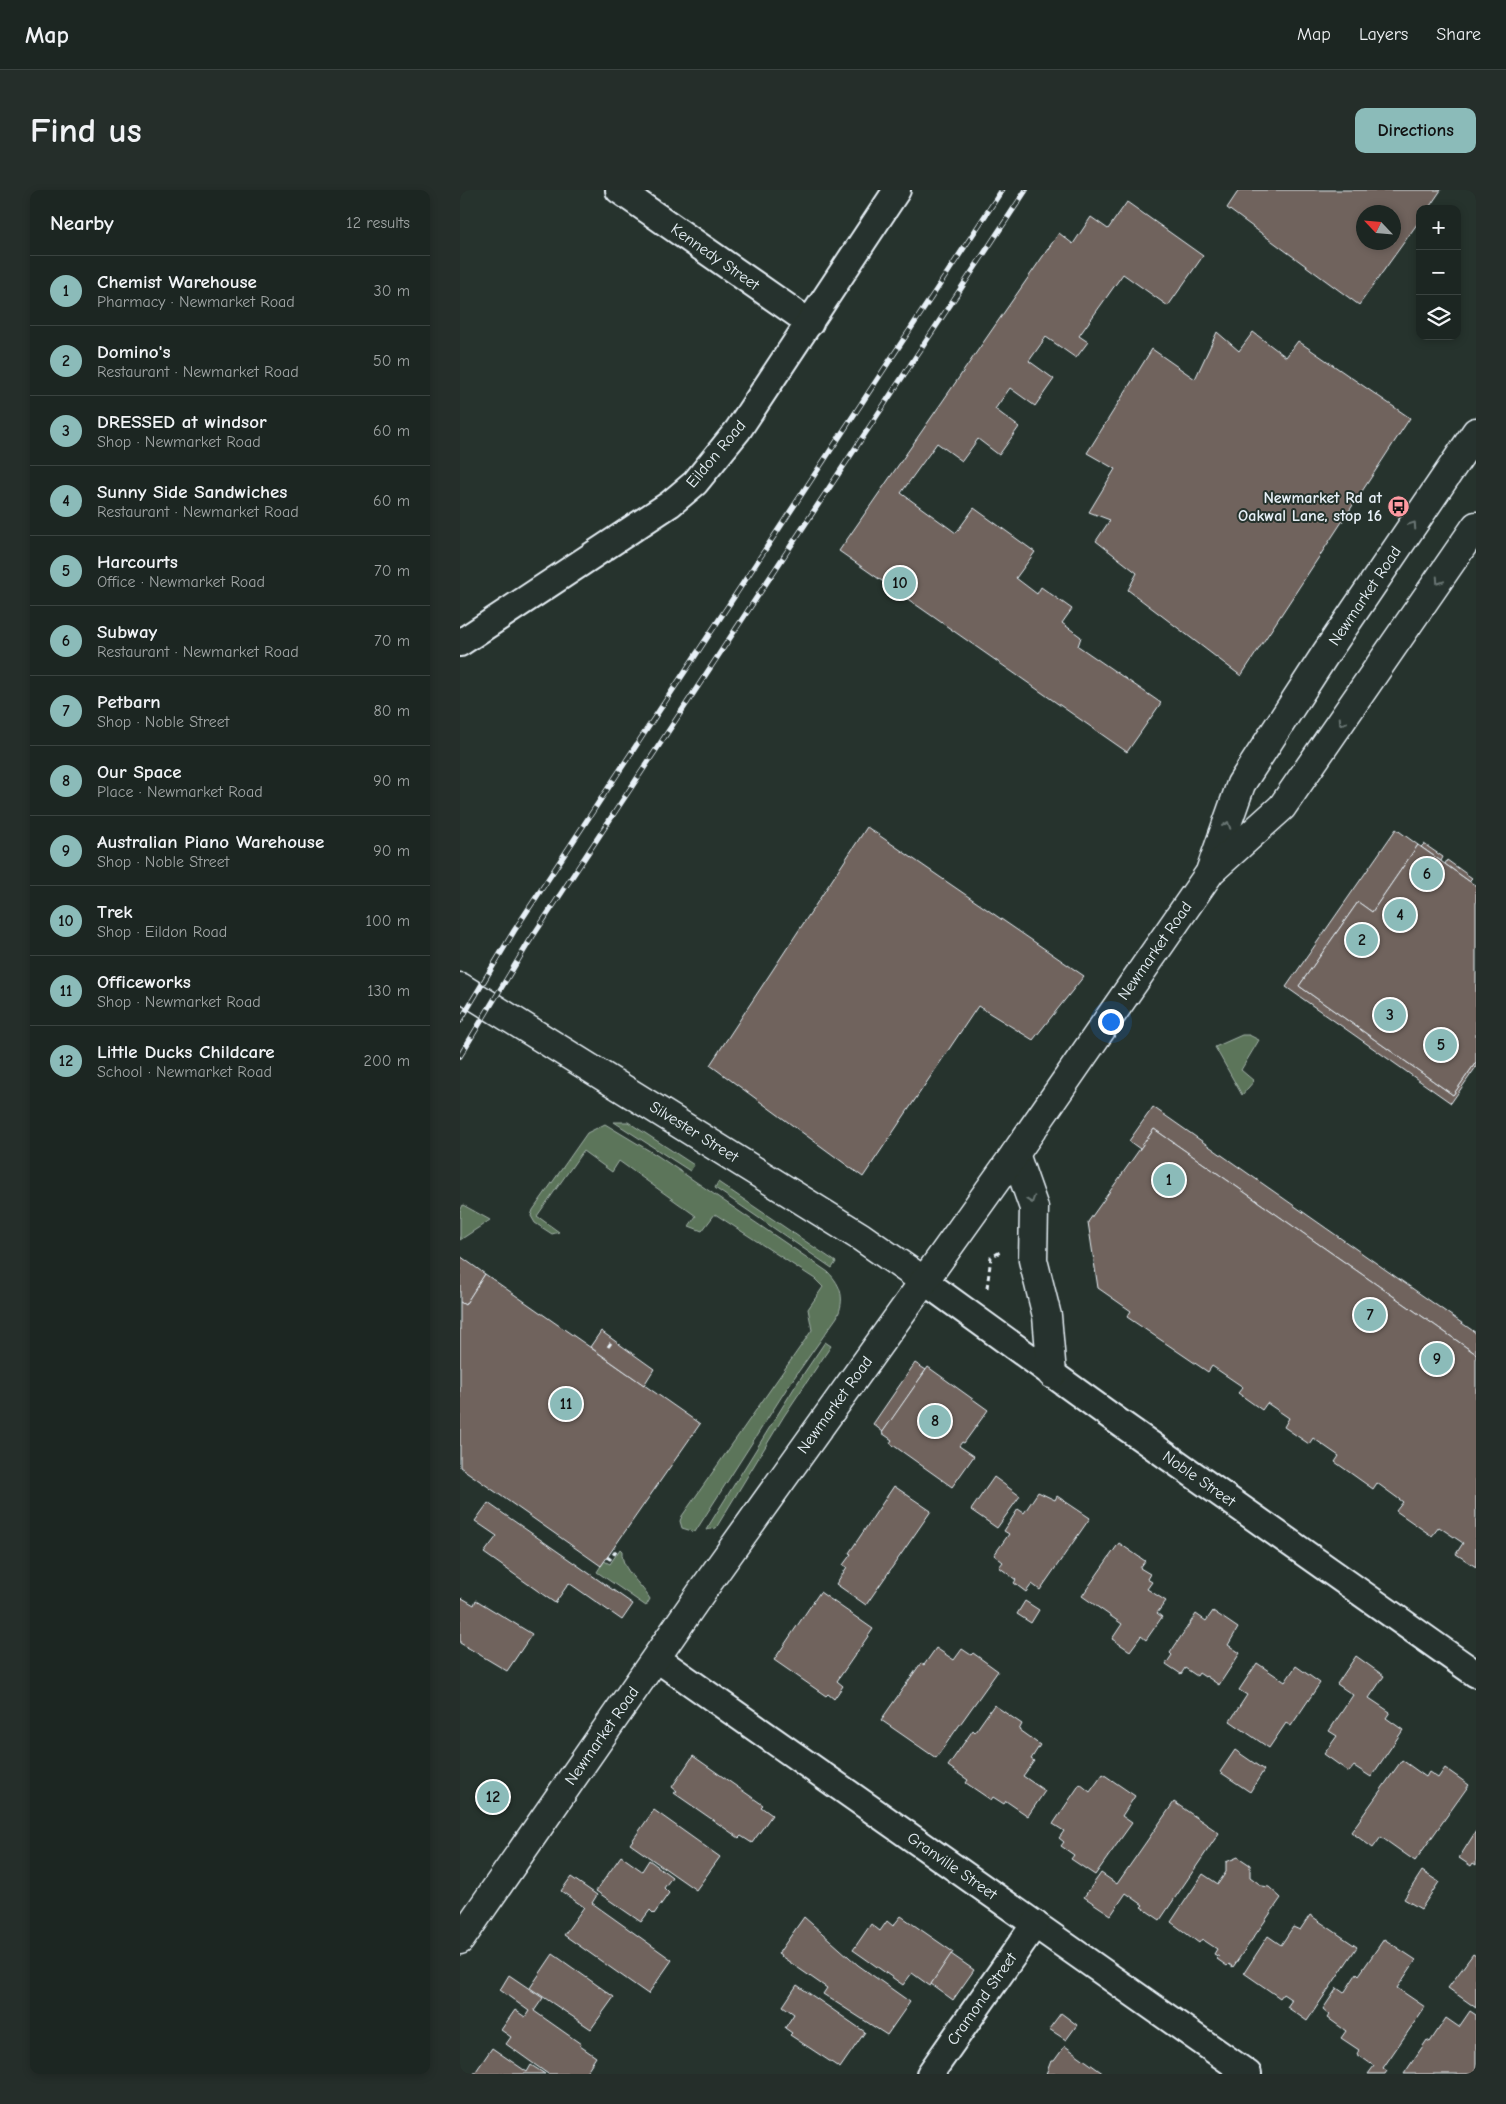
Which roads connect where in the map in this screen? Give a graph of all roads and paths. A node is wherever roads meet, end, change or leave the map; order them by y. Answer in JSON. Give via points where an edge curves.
{"nodes":[{"id":1,"x":619,"y":190,"type":"edge"},
{"id":2,"x":897,"y":190,"type":"edge"},
{"id":3,"x":810,"y":323,"type":"junction"},
{"id":4,"x":1476,"y":432,"type":"edge"},
{"id":5,"x":1476,"y":526,"type":"edge"},
{"id":6,"x":460,"y":642,"type":"edge"},
{"id":7,"x":1210,"y":871,"type":"junction"},
{"id":8,"x":460,"y":987,"type":"edge"},
{"id":9,"x":1015,"y":1154,"type":"junction"},
{"id":10,"x":1008,"y":1248,"type":"dead end"},
{"id":11,"x":924,"y":1282,"type":"junction"},
{"id":12,"x":987,"y":1291,"type":"dead end"},
{"id":13,"x":613,"y":1340,"type":"dead end"},
{"id":14,"x":608,"y":1347,"type":"dead end"},
{"id":15,"x":1052,"y":1374,"type":"junction"},
{"id":16,"x":618,"y":1548,"type":"dead end"},
{"id":17,"x":607,"y":1557,"type":"dead end"},
{"id":18,"x":656,"y":1658,"type":"junction"},
{"id":19,"x":1476,"y":1674,"type":"edge"},
{"id":20,"x":1035,"y":1924,"type":"junction"},
{"id":21,"x":460,"y":1940,"type":"edge"},
{"id":22,"x":930,"y":2074,"type":"edge"},
{"id":23,"x":1248,"y":2074,"type":"edge"}],
"edges":[{"from":1,"to":3,"type":"street","name":"Kennedy Street"},
{"from":2,"to":3,"type":"street","name":"Eildon Road"},
{"from":3,"to":6,"type":"street","name":"Eildon Road","via":[[738,430],[695,483],[670,504]]},
{"from":7,"to":4,"type":"main road","name":"Newmarket Road","one_way":true,"via":[[1241,784]]},
{"from":5,"to":7,"type":"main road","name":"Newmarket Road","one_way":true,"via":[[1282,807]]},
{"from":7,"to":9,"type":"main road","name":"Newmarket Road"},
{"from":8,"to":11,"type":"main road","name":"Silvester Street","via":[[853,1232]]},
{"from":9,"to":11,"type":"main road","name":"Newmarket Road"},
{"from":9,"to":15,"type":"main road","one_way":true,"via":[[1034,1208],[1033,1260],[1047,1316]]},
{"from":10,"to":12,"type":"path","via":[[991,1257]]},
{"from":11,"to":15,"type":"street","name":"Noble Street"},
{"from":11,"to":18,"type":"main road","name":"Newmarket Road"},
{"from":13,"to":14,"type":"path"},
{"from":15,"to":19,"type":"street","name":"Noble Street"},
{"from":16,"to":17,"type":"path","via":[[610,1559]]},
{"from":18,"to":20,"type":"street","name":"Granville Street"},
{"from":18,"to":21,"type":"main road","name":"Newmarket Road"},
{"from":20,"to":22,"type":"street","name":"Cramond Street"},
{"from":20,"to":23,"type":"street","name":"Granville Street"}]}
